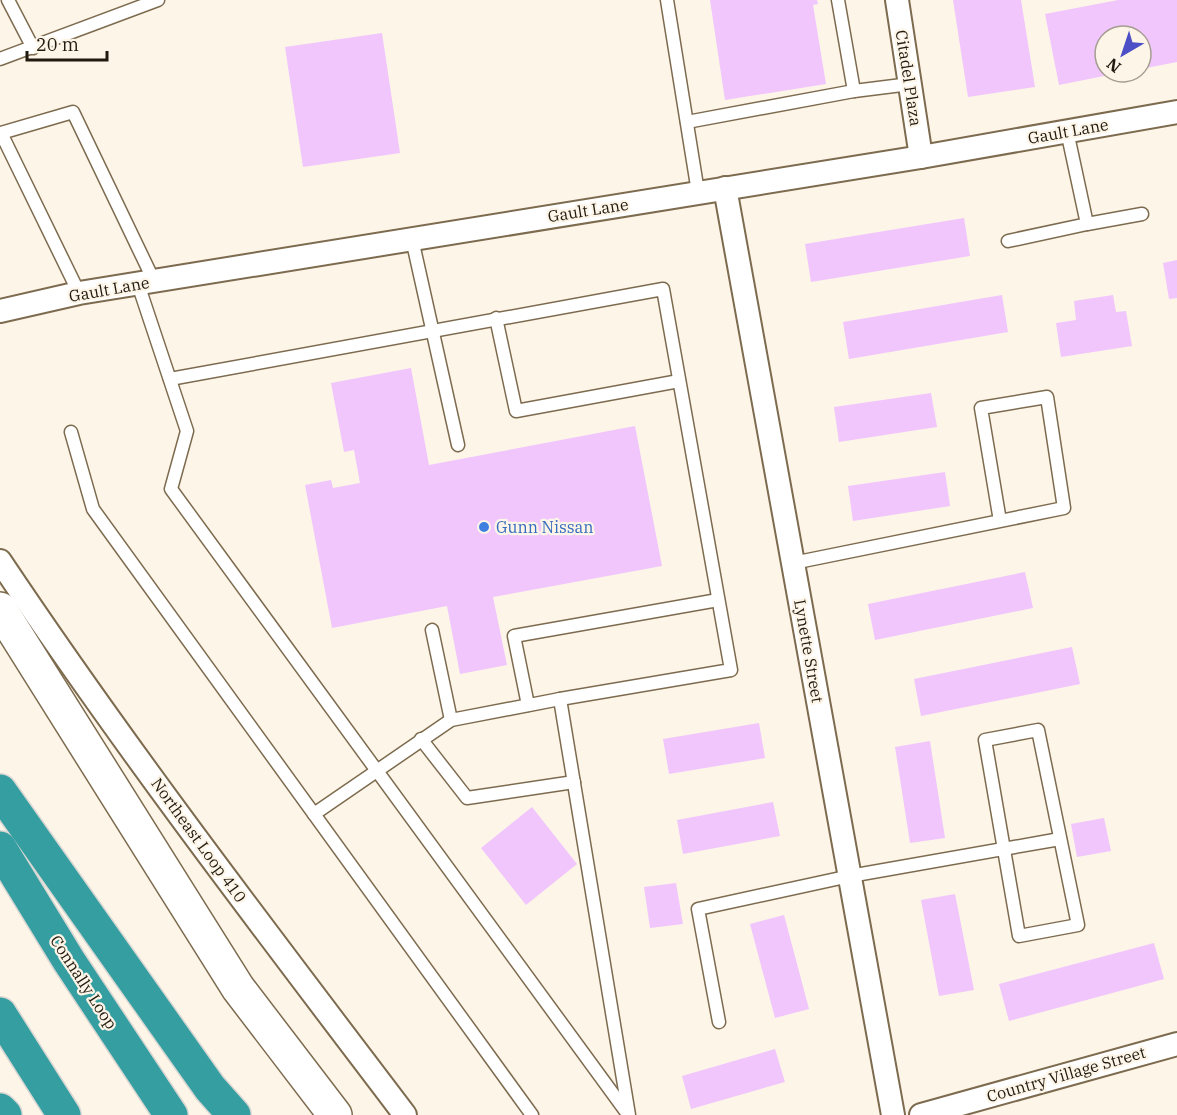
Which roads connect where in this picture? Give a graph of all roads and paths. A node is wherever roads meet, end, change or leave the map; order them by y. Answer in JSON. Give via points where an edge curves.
{"nodes":[{"id":1,"x":8,"y":0,"type":"edge"},
{"id":2,"x":158,"y":0,"type":"edge"},
{"id":3,"x":667,"y":0,"type":"edge"},
{"id":4,"x":838,"y":0,"type":"edge"},
{"id":5,"x":897,"y":0,"type":"edge"},
{"id":6,"x":33,"y":48,"type":"junction"},
{"id":7,"x":0,"y":59,"type":"edge"},
{"id":8,"x":910,"y":84,"type":"junction"},
{"id":9,"x":854,"y":91,"type":"junction"},
{"id":10,"x":1177,"y":112,"type":"edge"},
{"id":11,"x":687,"y":122,"type":"junction"},
{"id":12,"x":1067,"y":131,"type":"junction"},
{"id":13,"x":921,"y":157,"type":"junction"},
{"id":14,"x":725,"y":188,"type":"junction"},
{"id":15,"x":698,"y":192,"type":"junction"},
{"id":16,"x":1142,"y":214,"type":"dead end"},
{"id":17,"x":1088,"y":224,"type":"junction"},
{"id":18,"x":412,"y":239,"type":"junction"},
{"id":19,"x":1008,"y":241,"type":"dead end"},
{"id":20,"x":146,"y":283,"type":"junction"},
{"id":21,"x":79,"y":293,"type":"junction"},
{"id":22,"x":0,"y":311,"type":"edge"},
{"id":23,"x":496,"y":318,"type":"junction"},
{"id":24,"x":434,"y":329,"type":"junction"},
{"id":25,"x":170,"y":379,"type":"junction"},
{"id":26,"x":680,"y":381,"type":"junction"},
{"id":27,"x":71,"y":432,"type":"dead end"},
{"id":28,"x":458,"y":445,"type":"dead end"},
{"id":29,"x":999,"y":521,"type":"junction"},
{"id":30,"x":0,"y":561,"type":"edge"},
{"id":31,"x":793,"y":563,"type":"junction"},
{"id":32,"x":718,"y":600,"type":"junction"},
{"id":33,"x":0,"y":609,"type":"edge"},
{"id":34,"x":432,"y":630,"type":"dead end"},
{"id":35,"x":560,"y":699,"type":"junction"},
{"id":36,"x":528,"y":705,"type":"junction"},
{"id":37,"x":451,"y":720,"type":"junction"},
{"id":38,"x":421,"y":740,"type":"junction"},
{"id":39,"x":374,"y":771,"type":"junction"},
{"id":40,"x":574,"y":782,"type":"junction"},
{"id":41,"x":0,"y":791,"type":"edge"},
{"id":42,"x":314,"y":814,"type":"junction"},
{"id":43,"x":1060,"y":839,"type":"junction"},
{"id":44,"x":0,"y":848,"type":"edge"},
{"id":45,"x":1004,"y":849,"type":"junction"},
{"id":46,"x":850,"y":876,"type":"junction"},
{"id":47,"x":0,"y":1014,"type":"edge"},
{"id":48,"x":719,"y":1022,"type":"dead end"},
{"id":49,"x":1177,"y":1044,"type":"edge"},
{"id":50,"x":0,"y":1110,"type":"edge"},
{"id":51,"x":5,"y":1115,"type":"edge"},
{"id":52,"x":64,"y":1115,"type":"edge"},
{"id":53,"x":171,"y":1115,"type":"edge"},
{"id":54,"x":234,"y":1115,"type":"edge"},
{"id":55,"x":335,"y":1115,"type":"edge"},
{"id":56,"x":405,"y":1115,"type":"edge"},
{"id":57,"x":532,"y":1115,"type":"edge"},
{"id":58,"x":629,"y":1115,"type":"edge"},
{"id":59,"x":893,"y":1115,"type":"edge"},
{"id":60,"x":921,"y":1115,"type":"edge"}],
"edges":[{"from":1,"to":6,"type":"lane"},
{"from":2,"to":6,"type":"lane"},
{"from":3,"to":11,"type":"lane"},
{"from":4,"to":9,"type":"lane"},
{"from":5,"to":8,"type":"street","name":"Citadel Plaza"},
{"from":6,"to":7,"type":"lane"},
{"from":8,"to":9,"type":"lane"},
{"from":8,"to":13,"type":"street","name":"Citadel Plaza"},
{"from":9,"to":11,"type":"lane"},
{"from":10,"to":12,"type":"street","name":"Gault Lane"},
{"from":11,"to":15,"type":"lane"},
{"from":12,"to":13,"type":"street","name":"Gault Lane"},
{"from":12,"to":17,"type":"lane"},
{"from":13,"to":14,"type":"street","name":"Gault Lane"},
{"from":14,"to":15,"type":"street","name":"Gault Lane"},
{"from":14,"to":31,"type":"street","name":"Lynette Street"},
{"from":15,"to":18,"type":"street","name":"Gault Lane"},
{"from":16,"to":17,"type":"lane"},
{"from":17,"to":19,"type":"lane"},
{"from":18,"to":20,"type":"street","name":"Gault Lane"},
{"from":18,"to":24,"type":"lane"},
{"from":20,"to":21,"type":"street","name":"Gault Lane"},
{"from":20,"to":21,"type":"lane","via":[[74,112],[1,133]]},
{"from":20,"to":25,"type":"lane"},
{"from":21,"to":22,"type":"street","name":"Gault Lane"},
{"from":23,"to":24,"type":"lane"},
{"from":23,"to":26,"type":"lane","via":[[516,411]]},
{"from":23,"to":26,"type":"lane","via":[[663,289]]},
{"from":24,"to":25,"type":"lane"},
{"from":24,"to":28,"type":"lane"},
{"from":25,"to":39,"type":"lane","via":[[187,431],[171,489]]},
{"from":26,"to":32,"type":"lane"},
{"from":27,"to":42,"type":"lane","via":[[93,509]]},
{"from":29,"to":29,"type":"lane","via":[[1064,508],[1047,397],[981,408]]},
{"from":29,"to":31,"type":"lane"},
{"from":30,"to":56,"type":"street","name":"Northeast Loop 410","via":[[73,669]]},
{"from":31,"to":46,"type":"street","name":"Lynette Street"},
{"from":32,"to":35,"type":"lane","via":[[731,670]]},
{"from":32,"to":36,"type":"lane","via":[[514,636]]},
{"from":33,"to":55,"type":"main road","via":[[238,988]]},
{"from":34,"to":37,"type":"lane"},
{"from":35,"to":36,"type":"lane"},
{"from":35,"to":40,"type":"lane"},
{"from":36,"to":37,"type":"lane"},
{"from":37,"to":38,"type":"lane"},
{"from":38,"to":39,"type":"lane"},
{"from":38,"to":40,"type":"lane","via":[[466,798]]},
{"from":39,"to":42,"type":"lane"},
{"from":39,"to":58,"type":"lane"},
{"from":40,"to":58,"type":"lane"},
{"from":41,"to":54,"type":"highway","via":[[210,1088]]},
{"from":42,"to":57,"type":"lane"},
{"from":43,"to":45,"type":"lane"},
{"from":43,"to":45,"type":"lane","via":[[1078,925],[1019,936]]},
{"from":43,"to":45,"type":"lane","via":[[1038,730],[984,740]]},
{"from":44,"to":53,"type":"highway","name":"Connally Loop"},
{"from":45,"to":46,"type":"lane"},
{"from":46,"to":48,"type":"lane","via":[[698,909]]},
{"from":46,"to":59,"type":"street","name":"Lynette Street"},
{"from":47,"to":52,"type":"highway"},
{"from":49,"to":60,"type":"street","name":"Country Village Street"},
{"from":50,"to":51,"type":"highway"}]}
